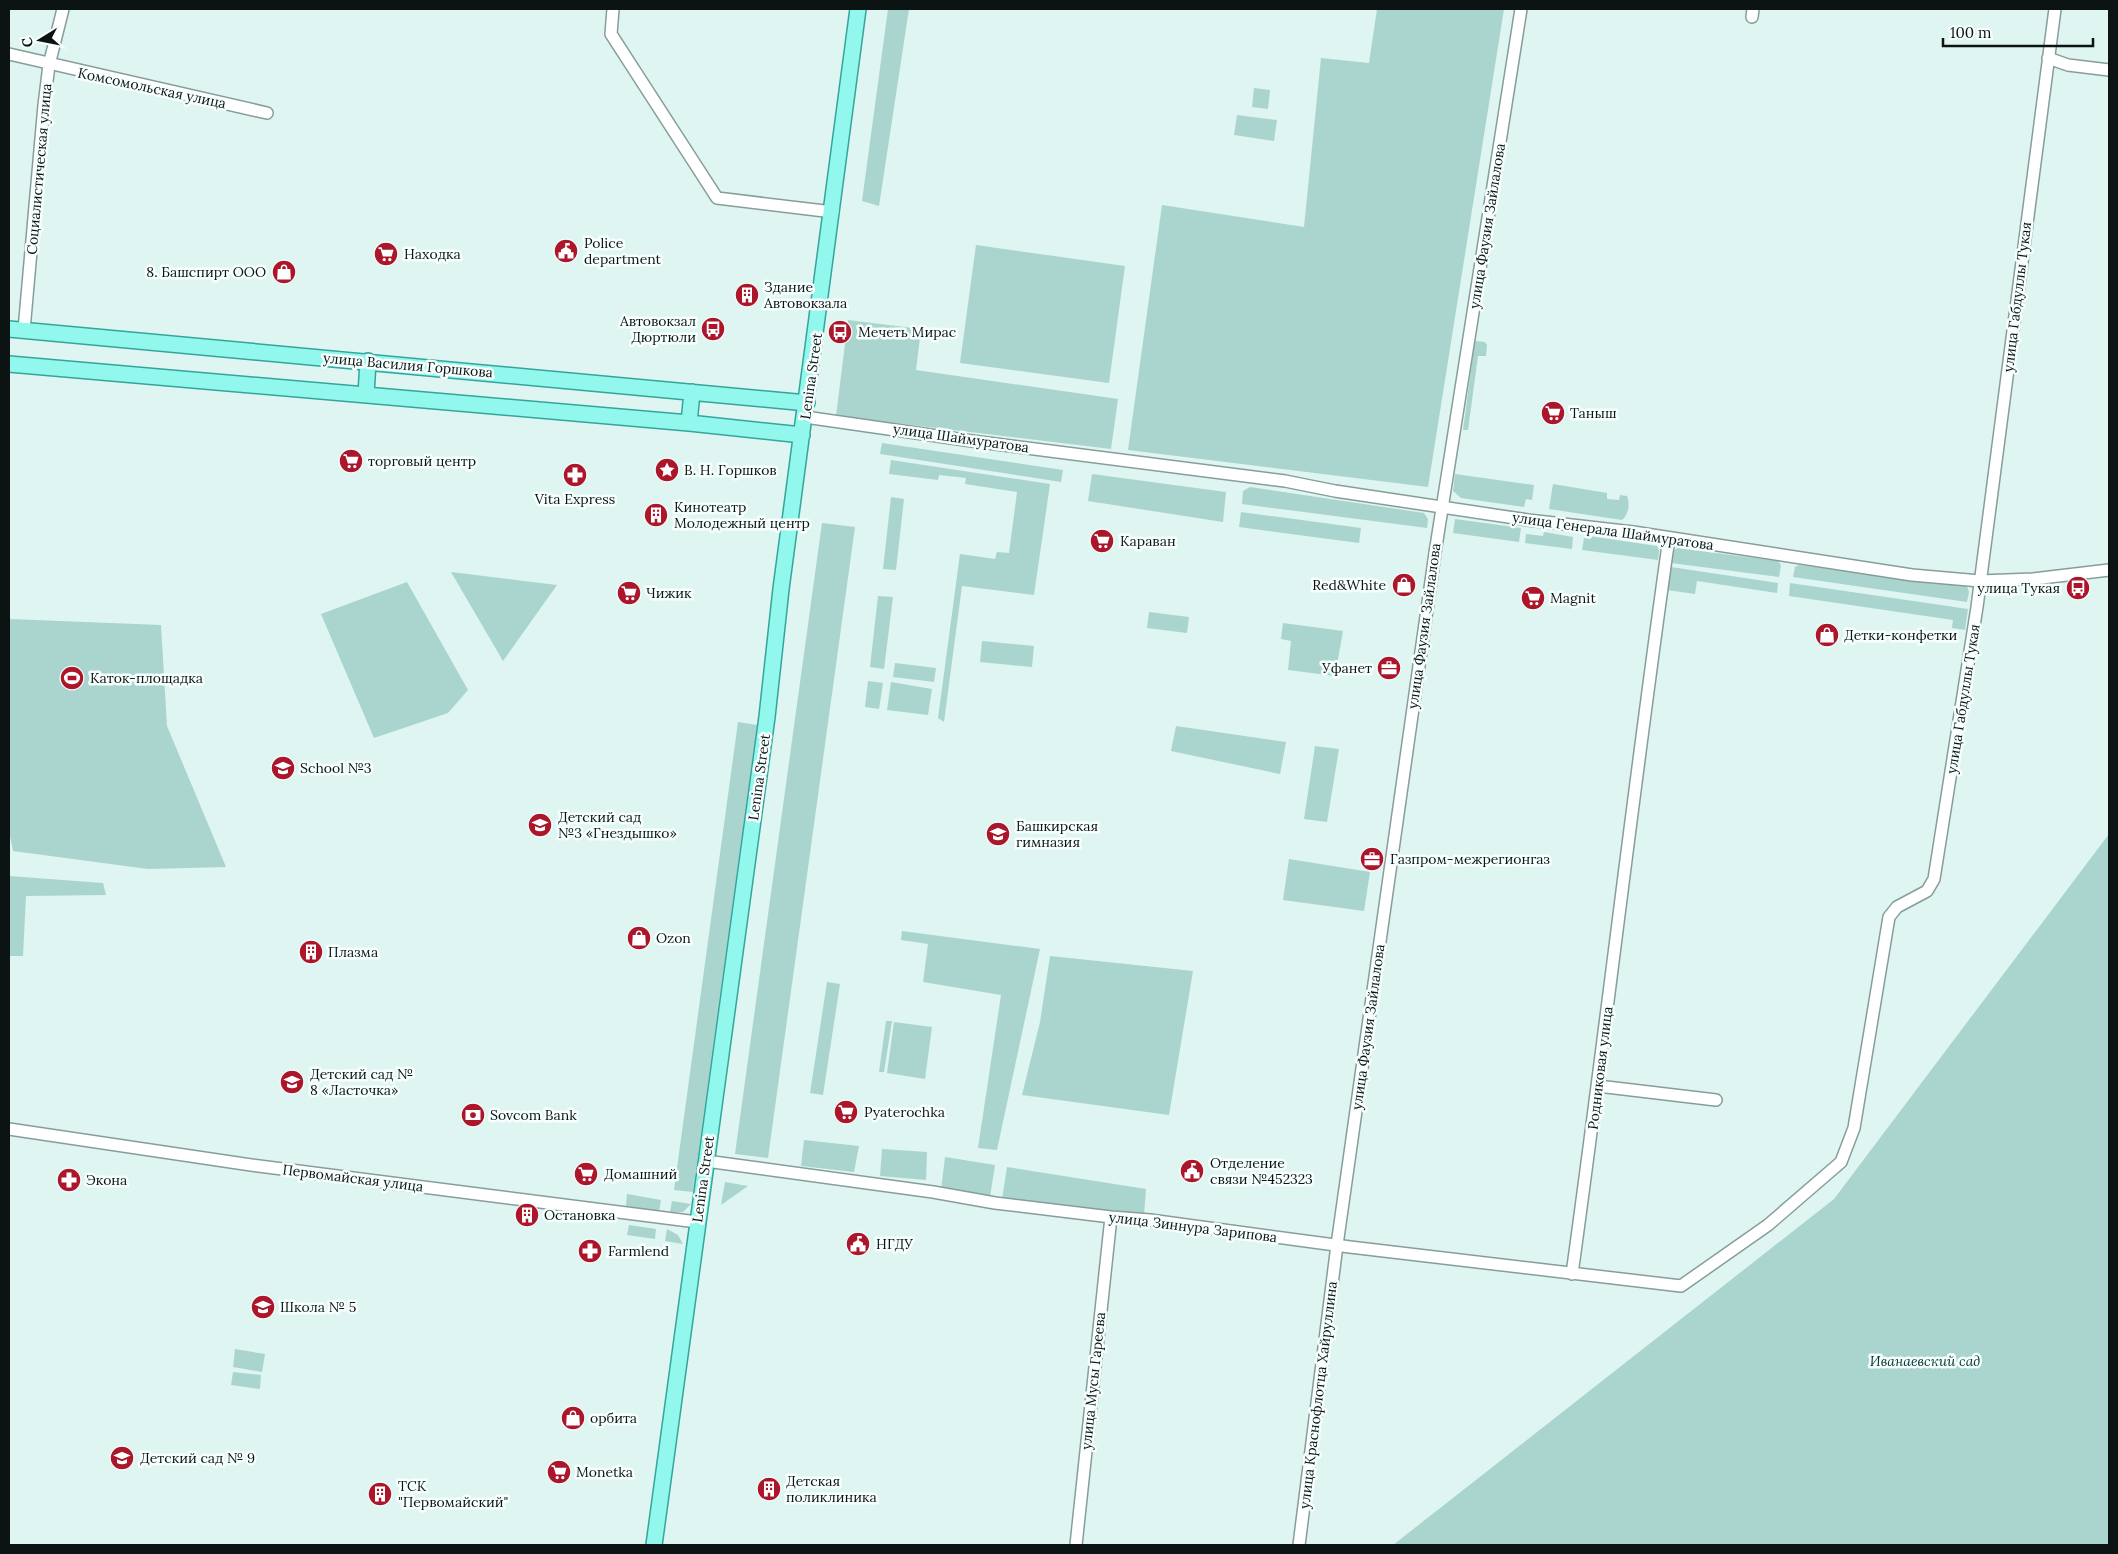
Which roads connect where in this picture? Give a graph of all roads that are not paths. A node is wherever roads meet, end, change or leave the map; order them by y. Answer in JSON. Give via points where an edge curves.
{"nodes":[{"id":1,"x":63,"y":9,"type":"edge"},
{"id":2,"x":614,"y":9,"type":"edge"},
{"id":3,"x":858,"y":9,"type":"edge"},
{"id":4,"x":1521,"y":9,"type":"edge"},
{"id":5,"x":2054,"y":9,"type":"edge"},
{"id":6,"x":9,"y":54,"type":"edge"},
{"id":7,"x":2048,"y":58,"type":"junction"},
{"id":8,"x":49,"y":65,"type":"junction"},
{"id":9,"x":2109,"y":70,"type":"edge"},
{"id":10,"x":267,"y":113,"type":"dead end"},
{"id":11,"x":833,"y":212,"type":"junction"},
{"id":12,"x":16,"y":329,"type":"edge"},
{"id":13,"x":368,"y":361,"type":"junction"},
{"id":14,"x":9,"y":364,"type":"edge"},
{"id":15,"x":692,"y":392,"type":"junction"},
{"id":16,"x":366,"y":395,"type":"junction"},
{"id":17,"x":806,"y":410,"type":"junction"},
{"id":18,"x":689,"y":423,"type":"junction"},
{"id":19,"x":802,"y":435,"type":"junction"},
{"id":20,"x":1117,"y":460,"type":"joint"},
{"id":21,"x":1443,"y":507,"type":"junction"},
{"id":22,"x":1669,"y":538,"type":"junction"},
{"id":23,"x":2109,"y":570,"type":"edge"},
{"id":24,"x":1980,"y":581,"type":"junction"},
{"id":25,"x":1598,"y":1086,"type":"junction"},
{"id":26,"x":1716,"y":1100,"type":"dead end"},
{"id":27,"x":9,"y":1130,"type":"edge"},
{"id":28,"x":706,"y":1161,"type":"junction"},
{"id":29,"x":1111,"y":1217,"type":"junction"},
{"id":30,"x":697,"y":1222,"type":"junction"},
{"id":31,"x":1337,"y":1245,"type":"junction"},
{"id":32,"x":1572,"y":1274,"type":"junction"},
{"id":33,"x":1682,"y":1286,"type":"joint"},
{"id":34,"x":654,"y":1545,"type":"edge"},
{"id":35,"x":1076,"y":1545,"type":"edge"},
{"id":36,"x":1299,"y":1545,"type":"edge"}],
"edges":[{"from":1,"to":8,"type":"street","name":"Социалистическая улица"},
{"from":2,"to":11,"type":"street","via":[[611,34],[717,198]]},
{"from":3,"to":11,"type":"main road","name":"Lenina Street"},
{"from":4,"to":21,"type":"street","name":"улица Фаузия Зайлалова"},
{"from":5,"to":7,"type":"street","name":"улица Габдуллы Тукая"},
{"from":6,"to":8,"type":"street","name":"Комсомольская улица"},
{"from":7,"to":9,"type":"street","via":[[2068,66]]},
{"from":7,"to":24,"type":"street","name":"улица Габдуллы Тукая"},
{"from":8,"to":10,"type":"street","name":"Комсомольская улица"},
{"from":8,"to":12,"type":"street","name":"Социалистическая улица"},
{"from":11,"to":17,"type":"main road","name":"Lenina Street"},
{"from":12,"to":13,"type":"main road","name":"улица Василия Горшкова"},
{"from":13,"to":15,"type":"main road","name":"улица Василия Горшкова"},
{"from":13,"to":16,"type":"main road"},
{"from":14,"to":16,"type":"main road"},
{"from":15,"to":17,"type":"main road","name":"улица Василия Горшкова"},
{"from":15,"to":18,"type":"main road"},
{"from":16,"to":18,"type":"main road"},
{"from":17,"to":19,"type":"main road","name":"Lenina Street"},
{"from":17,"to":20,"type":"street","name":"улица Шаймуратова"},
{"from":18,"to":19,"type":"main road"},
{"from":19,"to":28,"type":"main road","name":"Lenina Street"},
{"from":20,"to":21,"type":"street","name":"улица Генерала Шаймуратова","via":[[1285,481]]},
{"from":21,"to":22,"type":"street","name":"улица Генерала Шаймуратова"},
{"from":21,"to":31,"type":"street","name":"улица Фаузия Зайлалова"},
{"from":22,"to":24,"type":"street","name":"улица Генерала Шаймуратова","via":[[1894,572]]},
{"from":22,"to":25,"type":"street","name":"Родниковая улица"},
{"from":23,"to":24,"type":"street","name":"улица Генерала Шаймуратова","via":[[2033,579]]},
{"from":24,"to":33,"type":"street","name":"улица Габдуллы Тукая","via":[[1934,879],[1927,891],[1897,907],[1889,917],[1854,1128],[1841,1162],[1768,1225]]},
{"from":25,"to":26,"type":"street"},
{"from":25,"to":32,"type":"street","name":"Родниковая улица"},
{"from":27,"to":30,"type":"street","name":"Первомайская улица"},
{"from":28,"to":29,"type":"street","name":"улица Зиннура Зарипова"},
{"from":28,"to":30,"type":"main road","name":"Lenina Street"},
{"from":29,"to":31,"type":"street","name":"улица Зиннура Зарипова"},
{"from":29,"to":35,"type":"street","name":"улица Мусы Гареева"},
{"from":30,"to":34,"type":"main road","name":"Lenina Street"},
{"from":31,"to":32,"type":"street","name":"улица Зиннура Зарипова"},
{"from":31,"to":36,"type":"street","name":"улица Краснофлотца Хайруллина"},
{"from":32,"to":33,"type":"street","name":"улица Зиннура Зарипова"}]}
